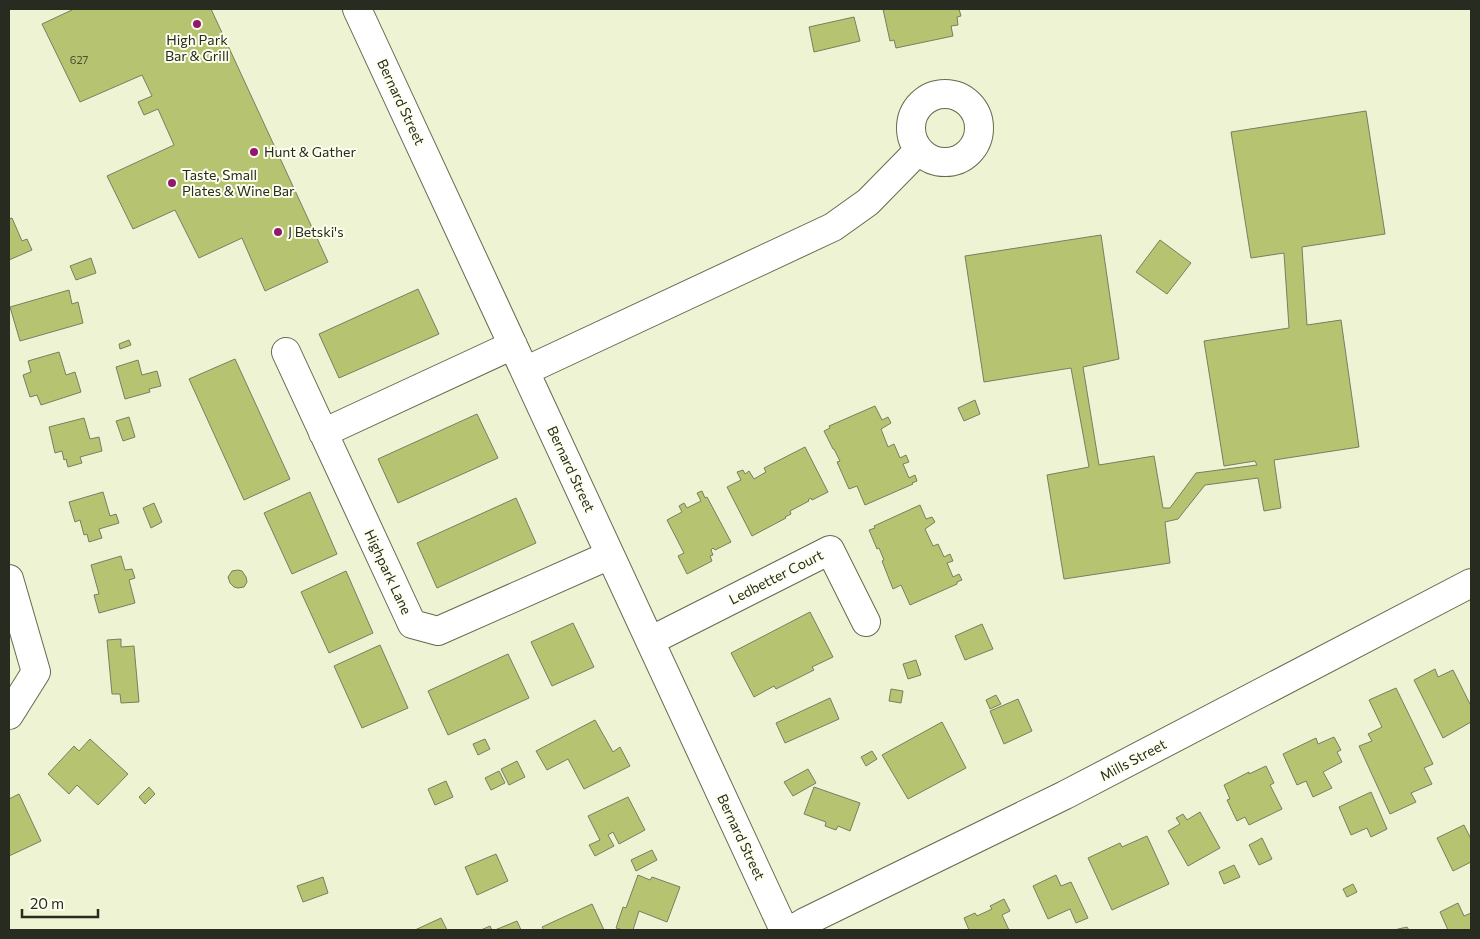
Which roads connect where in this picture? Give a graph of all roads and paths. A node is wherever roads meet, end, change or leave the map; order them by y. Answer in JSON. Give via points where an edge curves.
{"nodes":[{"id":1,"x":358,"y":9,"type":"edge"},
{"id":2,"x":918,"y":151,"type":"dead end"},
{"id":3,"x":513,"y":345,"type":"junction"},
{"id":4,"x":286,"y":352,"type":"dead end"},
{"id":5,"x":525,"y":371,"type":"junction"},
{"id":6,"x":323,"y":433,"type":"junction"},
{"id":7,"x":610,"y":555,"type":"junction"},
{"id":8,"x":9,"y":579,"type":"edge"},
{"id":9,"x":1471,"y":583,"type":"edge"},
{"id":10,"x":866,"y":622,"type":"dead end"},
{"id":11,"x":650,"y":641,"type":"junction"},
{"id":12,"x":9,"y":715,"type":"edge"},
{"id":13,"x":784,"y":930,"type":"edge"},
{"id":14,"x":792,"y":930,"type":"edge"}],
"edges":[{"from":1,"to":3,"type":"street","name":"Bernard Street"},
{"from":2,"to":5,"type":"street","via":[[868,202],[833,227]]},
{"from":3,"to":5,"type":"street","name":"Bernard Street"},
{"from":3,"to":6,"type":"street"},
{"from":4,"to":6,"type":"street","name":"Highpark Lane"},
{"from":5,"to":7,"type":"street","name":"Bernard Street"},
{"from":6,"to":7,"type":"street","name":"Highpark Lane","via":[[412,624],[438,631]]},
{"from":7,"to":11,"type":"street","name":"Bernard Street"},
{"from":8,"to":12,"type":"street","via":[[36,672]]},
{"from":9,"to":14,"type":"street","name":"Mills Street","via":[[1065,796]]},
{"from":10,"to":11,"type":"street","name":"Ledbetter Court","via":[[830,550]]},
{"from":11,"to":13,"type":"street","name":"Bernard Street"}]}
